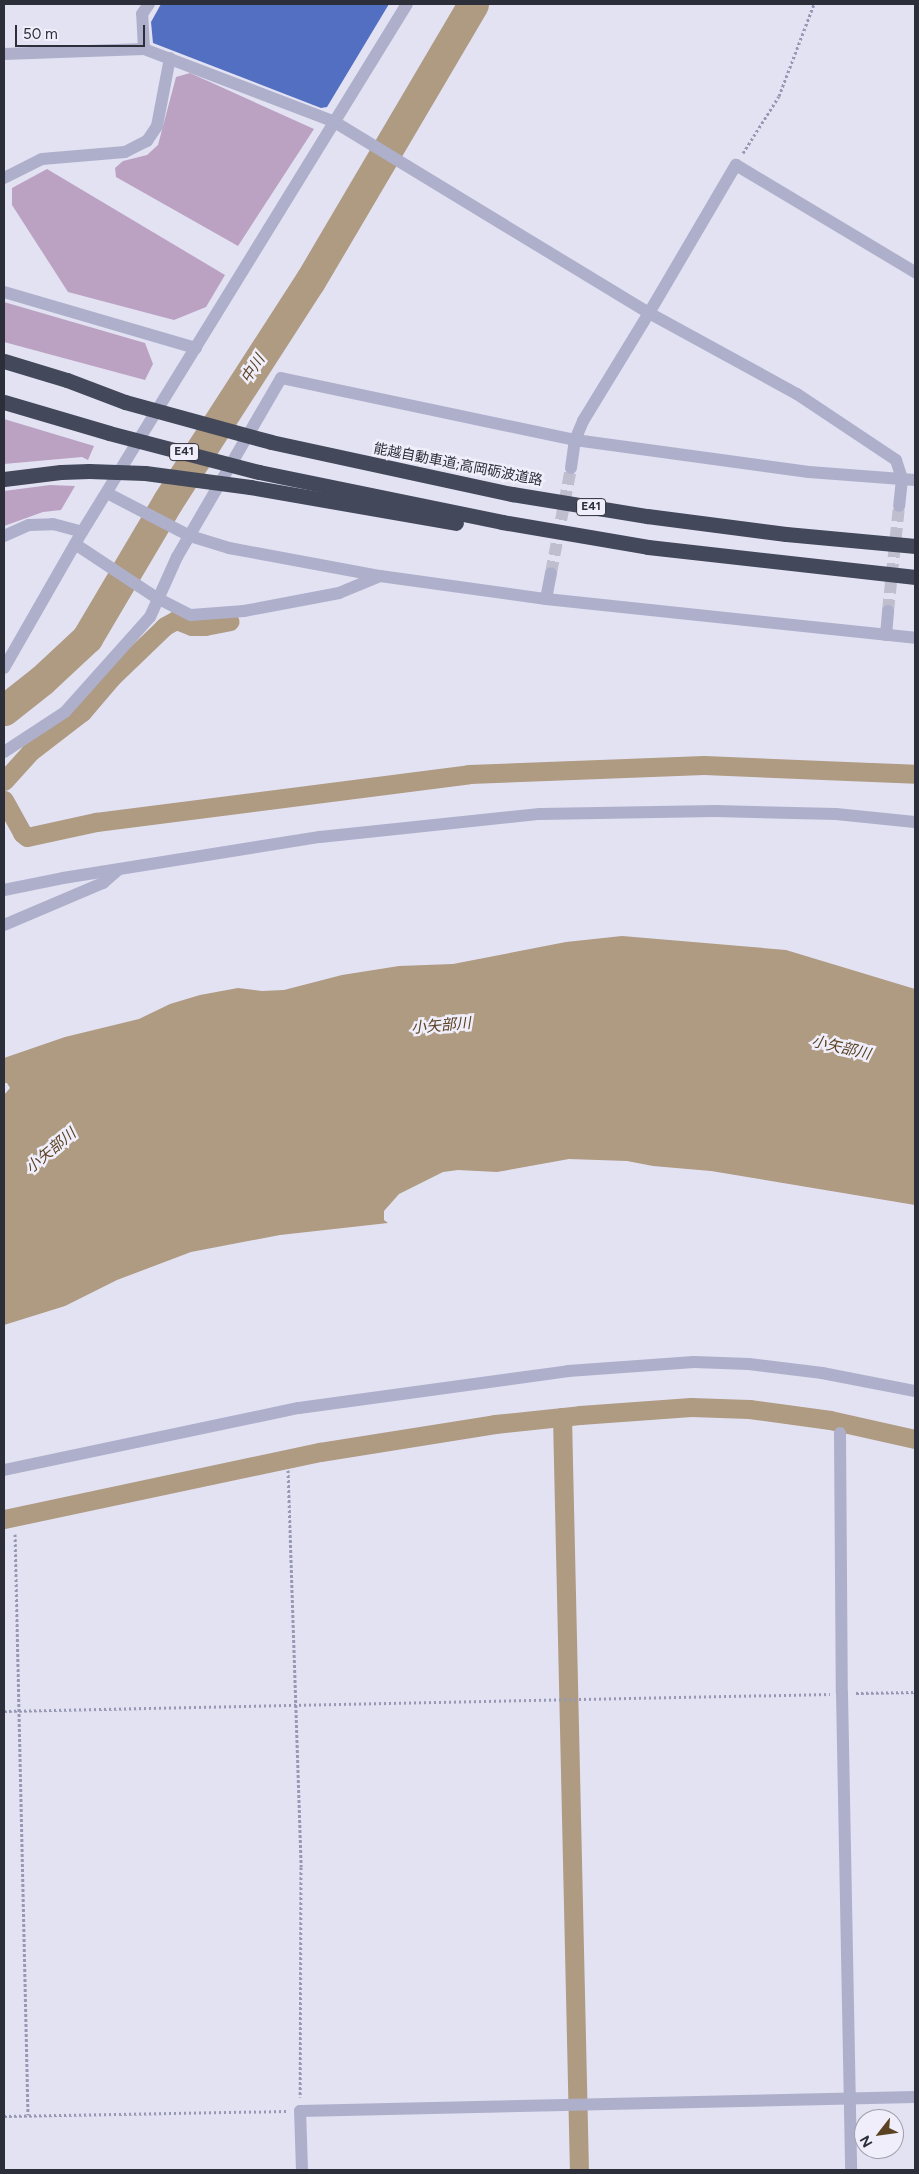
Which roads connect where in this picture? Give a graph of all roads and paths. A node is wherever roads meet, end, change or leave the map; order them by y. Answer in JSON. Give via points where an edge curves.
{"nodes":[{"id":1,"x":149,"y":4,"type":"edge"},
{"id":2,"x":407,"y":4,"type":"edge"},
{"id":3,"x":814,"y":4,"type":"edge"},
{"id":4,"x":144,"y":49,"type":"junction"},
{"id":5,"x":4,"y":54,"type":"edge"},
{"id":6,"x":170,"y":58,"type":"junction"},
{"id":7,"x":333,"y":122,"type":"junction"},
{"id":8,"x":736,"y":165,"type":"junction"},
{"id":9,"x":4,"y":178,"type":"edge"},
{"id":10,"x":915,"y":272,"type":"edge"},
{"id":11,"x":4,"y":292,"type":"edge"},
{"id":12,"x":650,"y":313,"type":"junction"},
{"id":13,"x":196,"y":348,"type":"junction"},
{"id":14,"x":4,"y":361,"type":"edge"},
{"id":15,"x":4,"y":369,"type":"edge"},
{"id":16,"x":4,"y":402,"type":"edge"},
{"id":17,"x":125,"y":402,"type":"junction"},
{"id":18,"x":575,"y":440,"type":"junction"},
{"id":19,"x":571,"y":468,"type":"tunnel mouth"},
{"id":20,"x":4,"y":479,"type":"edge"},
{"id":21,"x":909,"y":479,"type":"edge"},
{"id":22,"x":107,"y":493,"type":"junction"},
{"id":23,"x":899,"y":506,"type":"tunnel mouth"},
{"id":24,"x":82,"y":532,"type":"junction"},
{"id":25,"x":185,"y":534,"type":"junction"},
{"id":26,"x":4,"y":536,"type":"edge"},
{"id":27,"x":75,"y":544,"type":"junction"},
{"id":28,"x":915,"y":546,"type":"edge"},
{"id":29,"x":648,"y":547,"type":"junction"},
{"id":30,"x":551,"y":573,"type":"tunnel mouth"},
{"id":31,"x":380,"y":576,"type":"junction"},
{"id":32,"x":915,"y":577,"type":"edge"},
{"id":33,"x":157,"y":598,"type":"junction"},
{"id":34,"x":546,"y":600,"type":"junction"},
{"id":35,"x":888,"y":611,"type":"tunnel mouth"},
{"id":36,"x":886,"y":635,"type":"junction"},
{"id":37,"x":915,"y":638,"type":"edge"},
{"id":38,"x":5,"y":666,"type":"edge"},
{"id":39,"x":4,"y":752,"type":"edge"},
{"id":40,"x":915,"y":822,"type":"edge"},
{"id":41,"x":119,"y":869,"type":"junction"},
{"id":42,"x":4,"y":890,"type":"edge"},
{"id":43,"x":4,"y":925,"type":"edge"},
{"id":44,"x":915,"y":1391,"type":"edge"},
{"id":45,"x":840,"y":1433,"type":"dead end"},
{"id":46,"x":4,"y":1470,"type":"edge"},
{"id":47,"x":288,"y":1470,"type":"dead end"},
{"id":48,"x":15,"y":1534,"type":"dead end"},
{"id":49,"x":915,"y":1692,"type":"edge"},
{"id":50,"x":842,"y":1693,"type":"junction"},
{"id":51,"x":296,"y":1705,"type":"junction"},
{"id":52,"x":20,"y":1711,"type":"junction"},
{"id":53,"x":4,"y":1712,"type":"edge"},
{"id":54,"x":915,"y":2097,"type":"edge"},
{"id":55,"x":850,"y":2098,"type":"junction"},
{"id":56,"x":300,"y":2111,"type":"junction"},
{"id":57,"x":28,"y":2115,"type":"junction"},
{"id":58,"x":4,"y":2116,"type":"edge"},
{"id":59,"x":302,"y":2170,"type":"edge"},
{"id":60,"x":851,"y":2170,"type":"edge"}],
"edges":[{"from":1,"to":4,"type":"street","via":[[142,14]]},
{"from":2,"to":7,"type":"street"},
{"from":3,"to":8,"type":"path","via":[[780,96]]},
{"from":4,"to":5,"type":"street"},
{"from":4,"to":6,"type":"street"},
{"from":6,"to":7,"type":"street"},
{"from":6,"to":9,"type":"street","via":[[156,126],[147,141],[125,152],[42,159]]},
{"from":7,"to":12,"type":"street"},
{"from":7,"to":13,"type":"street"},
{"from":8,"to":10,"type":"street"},
{"from":8,"to":12,"type":"street"},
{"from":11,"to":13,"type":"street"},
{"from":12,"to":18,"type":"street","via":[[583,421]]},
{"from":12,"to":21,"type":"street","via":[[797,394],[896,460]]},
{"from":13,"to":22,"type":"street"},
{"from":14,"to":17,"type":"highway"},
{"from":15,"to":17,"type":"highway","name":"能越自動車道;高岡砺波道路","number":"E41"},
{"from":16,"to":29,"type":"highway","number":"E41","bridge":true,"via":[[259,472],[502,522]]},
{"from":17,"to":28,"type":"highway","name":"能越自動車道;高岡砺波道路","number":"E41","bridge":true,"via":[[272,442],[541,499],[776,533]]},
{"from":18,"to":19,"type":"street"},
{"from":18,"to":21,"type":"street","via":[[809,472]]},
{"from":18,"to":25,"type":"street","via":[[281,378]]},
{"from":20,"to":29,"type":"highway","bridge":true,"via":[[89,471],[145,474],[250,487],[426,519]]},
{"from":21,"to":23,"type":"street"},
{"from":22,"to":24,"type":"street"},
{"from":22,"to":25,"type":"street"},
{"from":24,"to":26,"type":"street","via":[[53,524],[29,525]]},
{"from":24,"to":27,"type":"street"},
{"from":25,"to":31,"type":"street","via":[[229,548]]},
{"from":25,"to":33,"type":"street"},
{"from":27,"to":33,"type":"street"},
{"from":27,"to":38,"type":"street"},
{"from":29,"to":32,"type":"highway","number":"E41"},
{"from":30,"to":34,"type":"street"},
{"from":31,"to":33,"type":"street","via":[[339,593],[244,611],[191,615]]},
{"from":31,"to":34,"type":"street"},
{"from":33,"to":39,"type":"street","via":[[150,616],[65,712]]},
{"from":34,"to":36,"type":"street"},
{"from":35,"to":36,"type":"street"},
{"from":36,"to":37,"type":"street"},
{"from":40,"to":41,"type":"street","via":[[836,814],[715,811],[540,814],[320,837]]},
{"from":41,"to":42,"type":"street"},
{"from":41,"to":43,"type":"street","via":[[102,884]]},
{"from":44,"to":46,"type":"street","via":[[822,1373],[749,1364],[694,1362],[568,1371],[299,1408]]},
{"from":45,"to":50,"type":"street"},
{"from":47,"to":51,"type":"path"},
{"from":48,"to":52,"type":"path"},
{"from":49,"to":50,"type":"path"},
{"from":50,"to":51,"type":"path"},
{"from":50,"to":55,"type":"street"},
{"from":51,"to":52,"type":"path"},
{"from":51,"to":56,"type":"path","via":[[301,1867]]},
{"from":52,"to":53,"type":"path"},
{"from":52,"to":57,"type":"path"},
{"from":54,"to":55,"type":"street"},
{"from":55,"to":56,"type":"street"},
{"from":55,"to":60,"type":"street"},
{"from":56,"to":57,"type":"path"},
{"from":56,"to":59,"type":"street"},
{"from":57,"to":58,"type":"path"}]}
